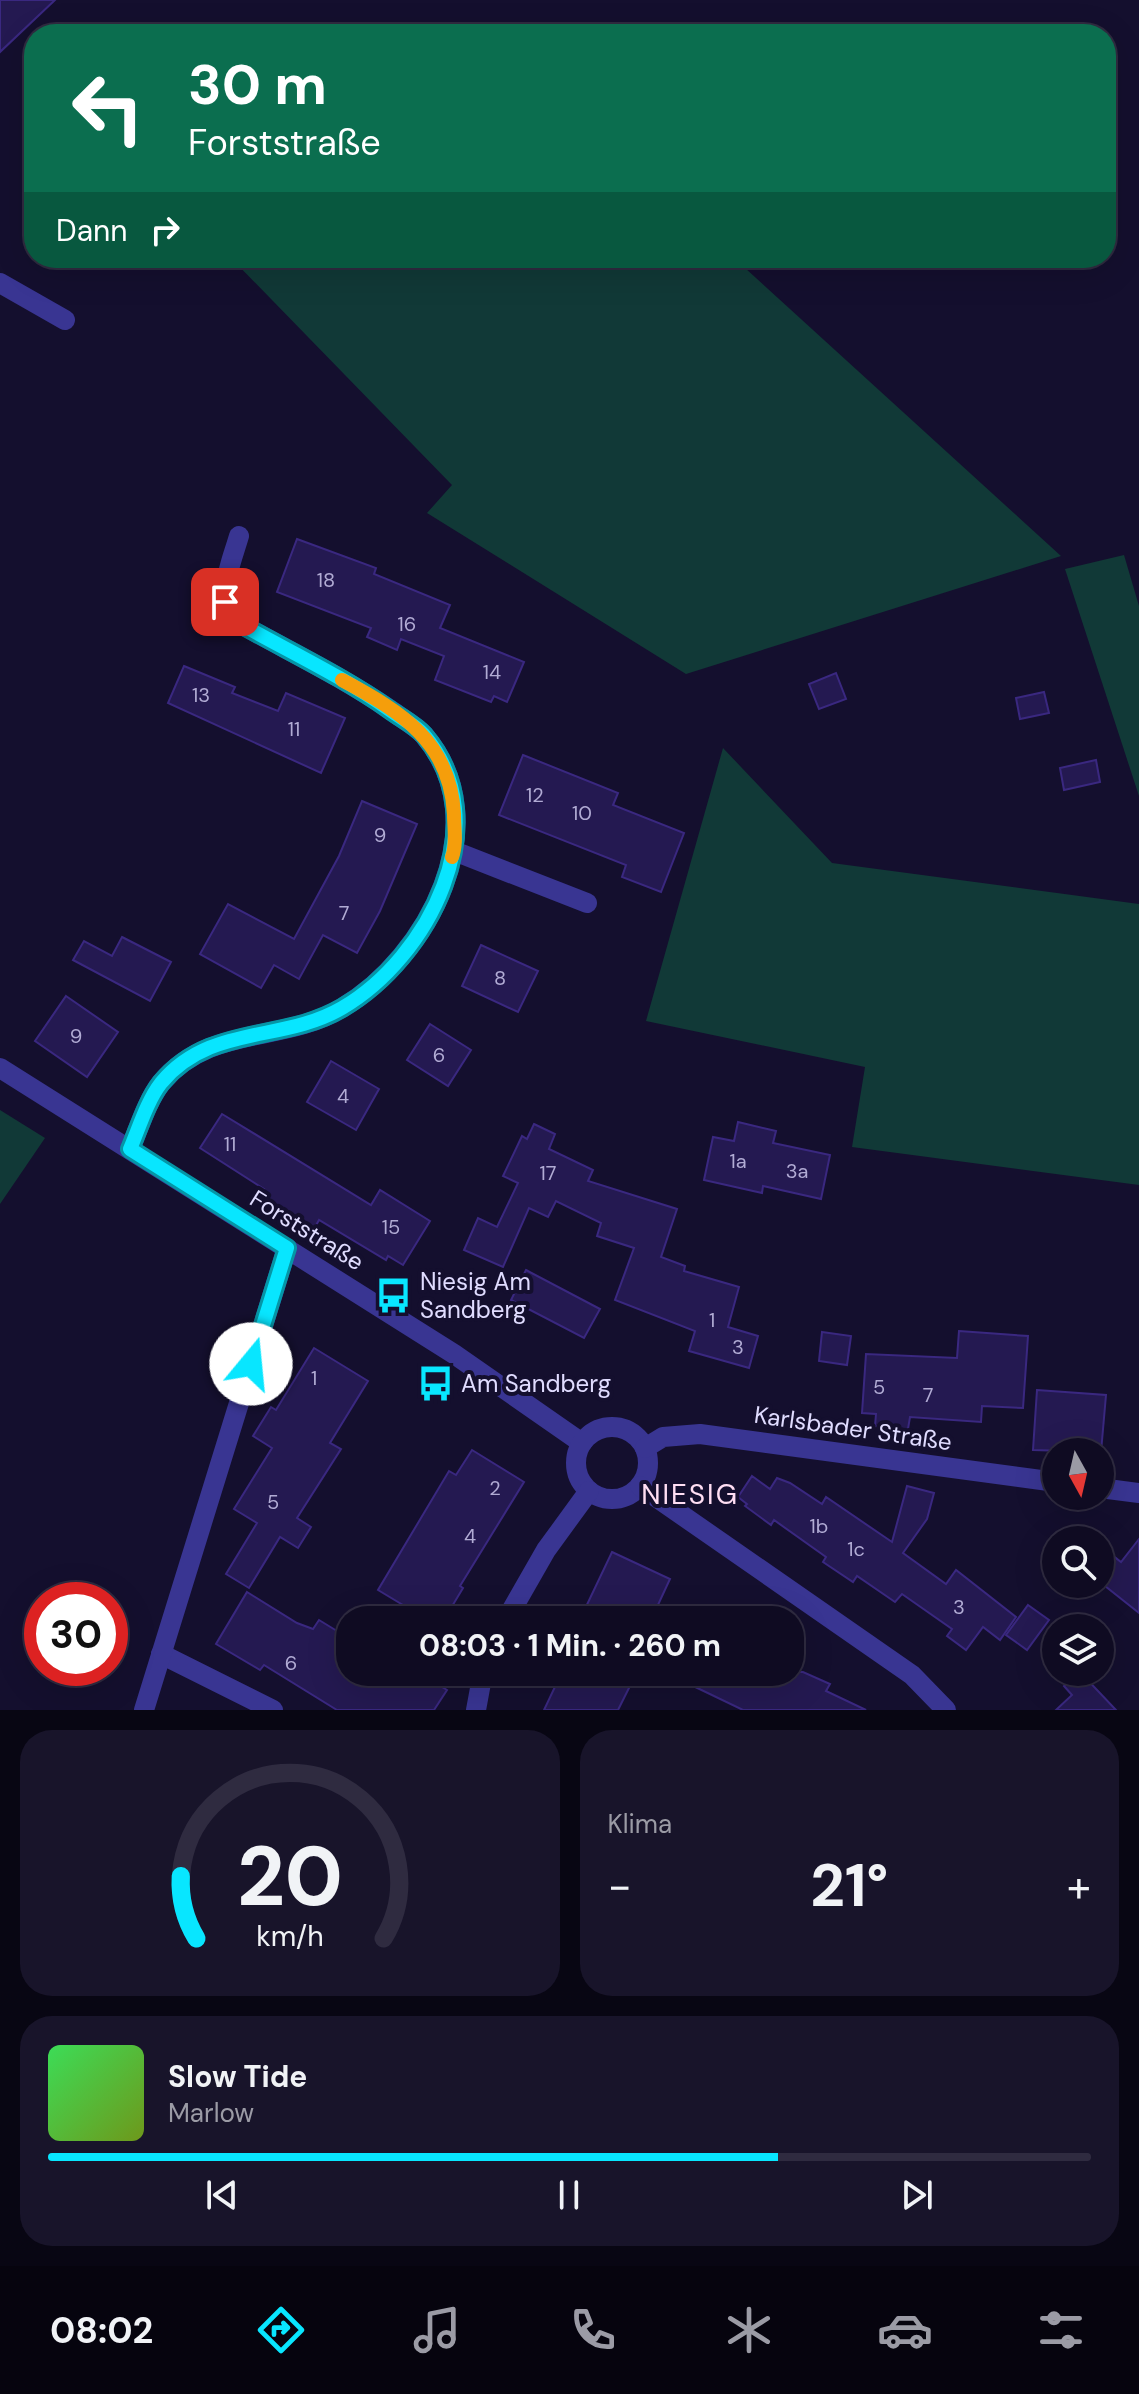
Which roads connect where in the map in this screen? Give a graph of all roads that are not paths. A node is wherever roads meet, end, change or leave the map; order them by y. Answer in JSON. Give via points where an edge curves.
{"nodes":[{"id":1,"x":0,"y":283,"type":"edge"},
{"id":2,"x":65,"y":320,"type":"dead end"},
{"id":3,"x":239,"y":536,"type":"dead end"},
{"id":4,"x":454,"y":851,"type":"junction"},
{"id":5,"x":587,"y":903,"type":"dead end"},
{"id":6,"x":0,"y":1068,"type":"edge"},
{"id":7,"x":130,"y":1149,"type":"junction"},
{"id":8,"x":287,"y":1248,"type":"junction"},
{"id":9,"x":582,"y":1443,"type":"junction"},
{"id":10,"x":645,"y":1448,"type":"junction"},
{"id":11,"x":1042,"y":1480,"type":"edge"},
{"id":12,"x":640,"y":1486,"type":"junction"},
{"id":13,"x":1114,"y":1490,"type":"edge"},
{"id":14,"x":589,"y":1491,"type":"junction"},
{"id":15,"x":1139,"y":1493,"type":"edge"},
{"id":16,"x":514,"y":1606,"type":"edge"},
{"id":17,"x":161,"y":1654,"type":"junction"},
{"id":18,"x":480,"y":1686,"type":"edge"},
{"id":19,"x":144,"y":1710,"type":"edge"},
{"id":20,"x":273,"y":1710,"type":"edge"},
{"id":21,"x":476,"y":1710,"type":"edge"},
{"id":22,"x":946,"y":1710,"type":"edge"}],
"edges":[{"from":1,"to":2,"type":"street"},
{"from":3,"to":4,"type":"street","via":[[225,602],[237,622],[364,691],[422,733],[442,760],[453,794]]},
{"from":4,"to":5,"type":"street"},
{"from":4,"to":7,"type":"street","via":[[431,915],[380,982],[340,1009],[289,1028],[219,1041],[180,1064],[159,1086]]},
{"from":6,"to":7,"type":"street","name":"Forststraße"},
{"from":7,"to":8,"type":"street","name":"Forststraße"},
{"from":8,"to":9,"type":"street","name":"Forststraße"},
{"from":8,"to":17,"type":"street"},
{"from":9,"to":10,"type":"street","via":[[609,1427],[630,1432]]},
{"from":9,"to":14,"type":"street","via":[[577,1468]]},
{"from":10,"to":11,"type":"street","name":"Karlsbader Straße","via":[[663,1437],[700,1434]]},
{"from":10,"to":12,"type":"street","via":[[648,1461]]},
{"from":12,"to":14,"type":"street","via":[[616,1499]]},
{"from":12,"to":22,"type":"street","via":[[912,1675]]},
{"from":13,"to":15,"type":"street"},
{"from":14,"to":16,"type":"street"},
{"from":17,"to":19,"type":"street"},
{"from":17,"to":20,"type":"street"},
{"from":18,"to":21,"type":"street"}]}
